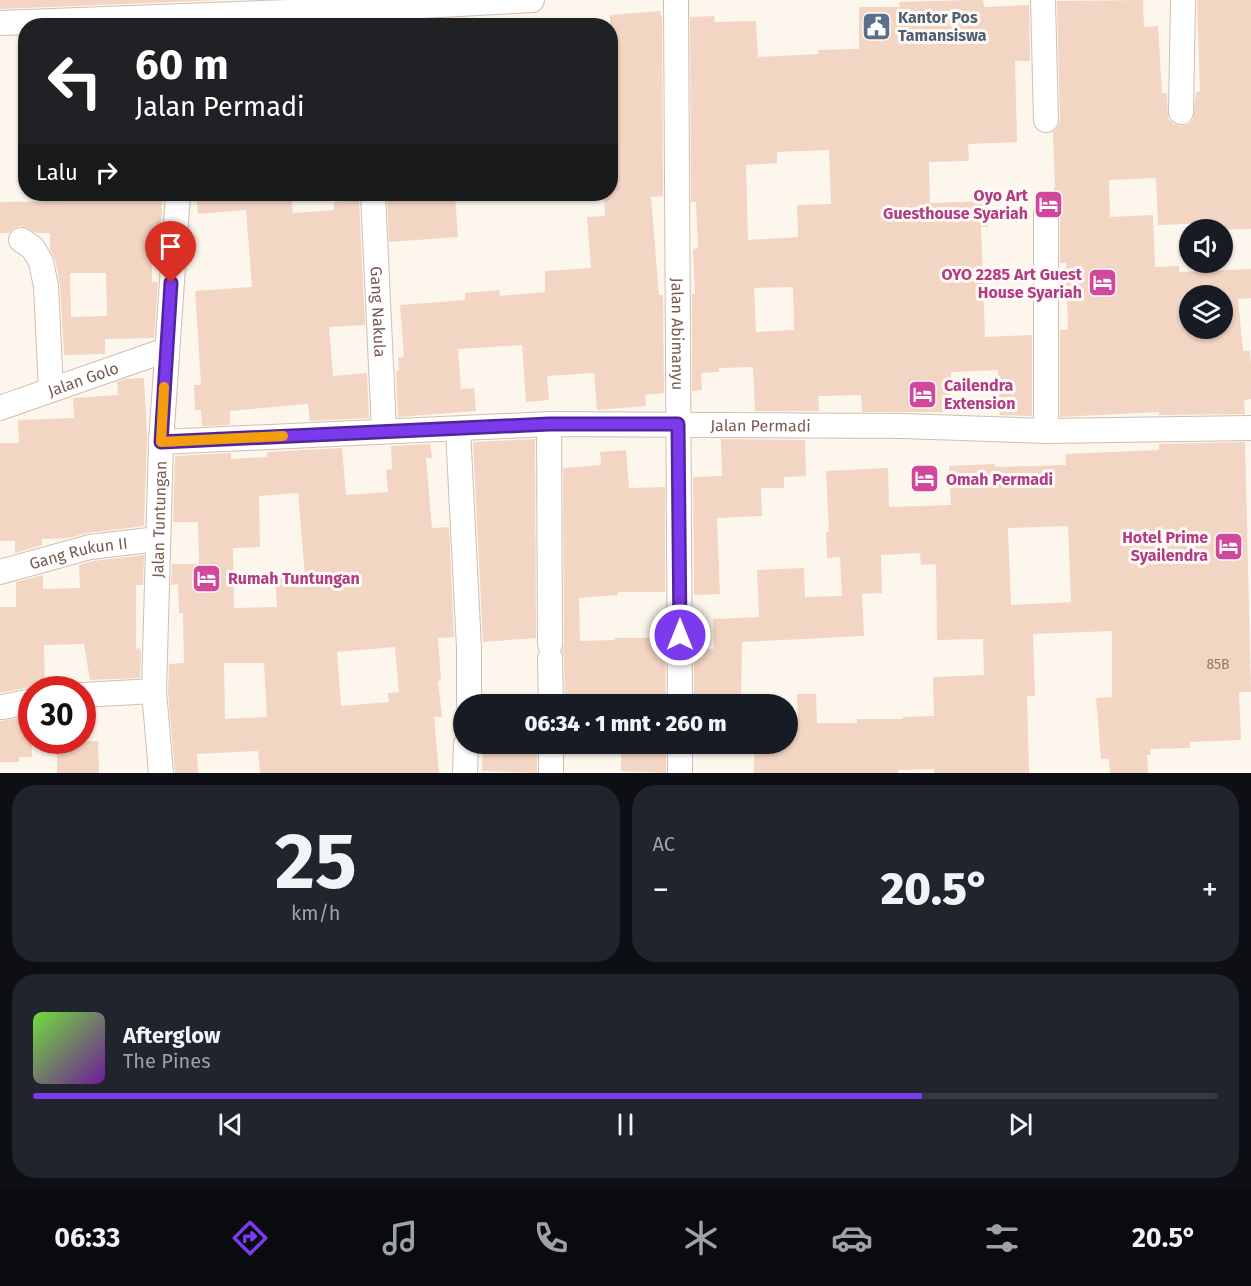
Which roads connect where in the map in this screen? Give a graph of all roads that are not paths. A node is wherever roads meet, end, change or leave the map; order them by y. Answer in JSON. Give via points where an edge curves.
{"nodes":[{"id":1,"x":532,"y":0,"type":"edge"},
{"id":2,"x":676,"y":0,"type":"edge"},
{"id":3,"x":1043,"y":0,"type":"edge"},
{"id":4,"x":1183,"y":0,"type":"edge"},
{"id":5,"x":192,"y":14,"type":"edge"},
{"id":6,"x":368,"y":17,"type":"edge"},
{"id":7,"x":107,"y":18,"type":"edge"},
{"id":8,"x":18,"y":22,"type":"edge"},
{"id":9,"x":0,"y":23,"type":"edge"},
{"id":10,"x":1181,"y":112,"type":"dead end"},
{"id":11,"x":1046,"y":120,"type":"dead end"},
{"id":12,"x":177,"y":201,"type":"edge"},
{"id":13,"x":373,"y":201,"type":"edge"},
{"id":14,"x":1046,"y":214,"type":"dead end"},
{"id":15,"x":21,"y":240,"type":"dead end"},
{"id":16,"x":166,"y":350,"type":"junction"},
{"id":17,"x":51,"y":390,"type":"junction"},
{"id":18,"x":0,"y":408,"type":"edge"},
{"id":19,"x":549,"y":424,"type":"junction"},
{"id":20,"x":678,"y":424,"type":"junction"},
{"id":21,"x":1251,"y":428,"type":"edge"},
{"id":22,"x":458,"y":429,"type":"junction"},
{"id":23,"x":384,"y":430,"type":"junction"},
{"id":24,"x":1046,"y":431,"type":"junction"},
{"id":25,"x":161,"y":442,"type":"junction"},
{"id":26,"x":159,"y":539,"type":"junction"},
{"id":27,"x":0,"y":572,"type":"edge"},
{"id":28,"x":154,"y":691,"type":"junction"},
{"id":29,"x":469,"y":694,"type":"edge"},
{"id":30,"x":551,"y":694,"type":"edge"},
{"id":31,"x":680,"y":694,"type":"edge"},
{"id":32,"x":96,"y":695,"type":"edge"},
{"id":33,"x":18,"y":704,"type":"edge"},
{"id":34,"x":3,"y":707,"type":"dead end"},
{"id":35,"x":466,"y":754,"type":"edge"},
{"id":36,"x":551,"y":754,"type":"edge"},
{"id":37,"x":680,"y":754,"type":"edge"},
{"id":38,"x":161,"y":773,"type":"edge"},
{"id":39,"x":465,"y":773,"type":"edge"},
{"id":40,"x":551,"y":773,"type":"edge"},
{"id":41,"x":680,"y":773,"type":"edge"}],
"edges":[{"from":1,"to":6,"type":"street"},
{"from":2,"to":20,"type":"street","name":"Jalan Abimanyu"},
{"from":3,"to":11,"type":"street"},
{"from":4,"to":10,"type":"street"},
{"from":5,"to":6,"type":"street"},
{"from":5,"to":7,"type":"street"},
{"from":8,"to":9,"type":"street"},
{"from":12,"to":16,"type":"street","name":"Jalan Tuntungan"},
{"from":13,"to":23,"type":"street","name":"Gang Nakula"},
{"from":14,"to":24,"type":"street"},
{"from":15,"to":17,"type":"street","via":[[33,248],[41,262],[46,286]]},
{"from":16,"to":17,"type":"street","name":"Jalan Golo"},
{"from":16,"to":25,"type":"street","name":"Jalan Tuntungan"},
{"from":17,"to":18,"type":"street","name":"Jalan Golo"},
{"from":19,"to":20,"type":"street","name":"Jalan Permadi"},
{"from":19,"to":22,"type":"street","name":"Jalan Permadi"},
{"from":19,"to":30,"type":"street"},
{"from":20,"to":24,"type":"street","name":"Jalan Permadi"},
{"from":20,"to":31,"type":"street","name":"Jalan Abimanyu"},
{"from":21,"to":24,"type":"street","name":"Jalan Permadi"},
{"from":22,"to":23,"type":"street","name":"Jalan Permadi"},
{"from":22,"to":29,"type":"street"},
{"from":23,"to":25,"type":"street","name":"Jalan Permadi"},
{"from":25,"to":26,"type":"street","name":"Jalan Tuntungan"},
{"from":26,"to":27,"type":"street","name":"Gang Rukun II","via":[[90,547]]},
{"from":26,"to":28,"type":"street","name":"Jalan Tuntungan"},
{"from":28,"to":32,"type":"street"},
{"from":28,"to":38,"type":"street","name":"Jalan Tuntungan"},
{"from":33,"to":34,"type":"street"},
{"from":35,"to":39,"type":"street"},
{"from":36,"to":40,"type":"street"},
{"from":37,"to":41,"type":"street"}]}
